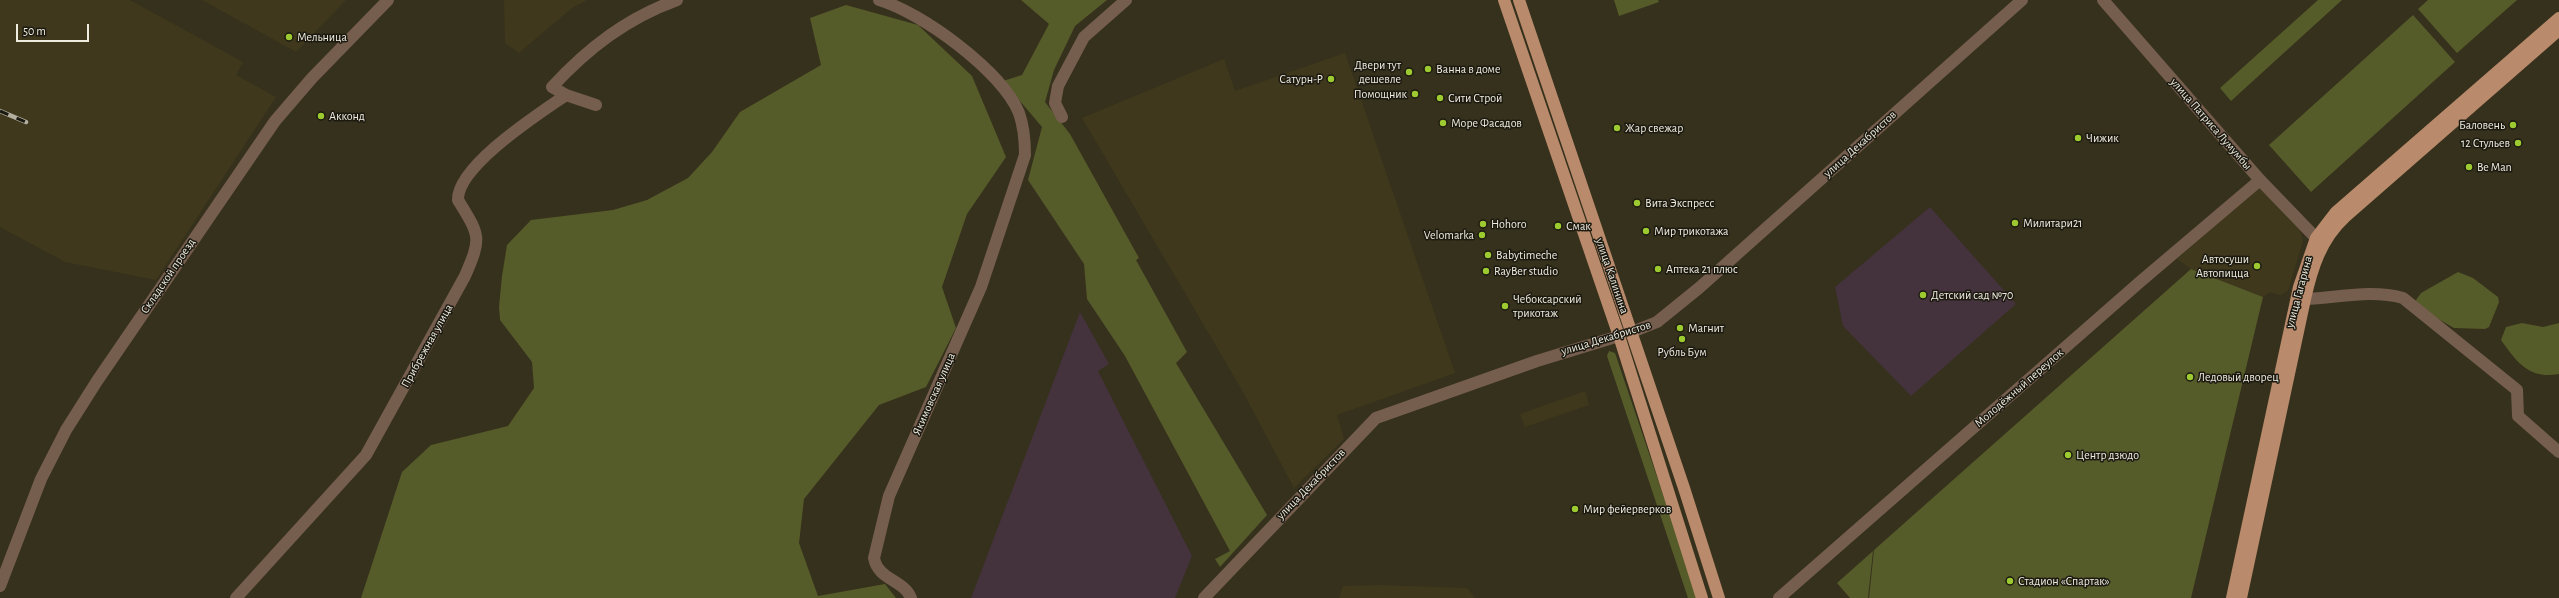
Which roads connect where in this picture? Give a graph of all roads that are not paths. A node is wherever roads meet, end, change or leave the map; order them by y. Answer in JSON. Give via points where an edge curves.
{"nodes":[{"id":1,"x":388,"y":0,"type":"edge"},
{"id":2,"x":677,"y":0,"type":"edge"},
{"id":3,"x":1126,"y":0,"type":"edge"},
{"id":4,"x":1504,"y":0,"type":"edge"},
{"id":5,"x":1519,"y":0,"type":"edge"},
{"id":6,"x":2022,"y":0,"type":"edge"},
{"id":7,"x":2103,"y":0,"type":"edge"},
{"id":8,"x":884,"y":2,"type":"edge"},
{"id":9,"x":2559,"y":18,"type":"edge"},
{"id":10,"x":2559,"y":30,"type":"edge"},
{"id":11,"x":566,"y":95,"type":"junction"},
{"id":12,"x":596,"y":105,"type":"dead end"},
{"id":13,"x":1062,"y":117,"type":"dead end"},
{"id":14,"x":2260,"y":180,"type":"junction"},
{"id":15,"x":2320,"y":241,"type":"junction"},
{"id":16,"x":2305,"y":299,"type":"junction"},
{"id":17,"x":1632,"y":332,"type":"junction"},
{"id":18,"x":1619,"y":336,"type":"junction"},
{"id":19,"x":2559,"y":452,"type":"edge"},
{"id":20,"x":2264,"y":474,"type":"junction"},
{"id":21,"x":0,"y":586,"type":"edge"},
{"id":22,"x":236,"y":598,"type":"edge"},
{"id":23,"x":911,"y":598,"type":"edge"},
{"id":24,"x":1204,"y":598,"type":"edge"},
{"id":25,"x":1702,"y":598,"type":"edge"},
{"id":26,"x":1719,"y":598,"type":"edge"},
{"id":27,"x":1780,"y":598,"type":"edge"},
{"id":28,"x":2232,"y":598,"type":"edge"},
{"id":29,"x":2241,"y":598,"type":"edge"}],
"edges":[{"from":1,"to":21,"type":"street","name":"Складской проезд","via":[[275,121],[97,380],[66,430],[41,479]]},
{"from":2,"to":11,"type":"street","via":[[650,10],[620,26],[575,62],[552,87]]},
{"from":3,"to":13,"type":"street","via":[[1084,37],[1080,44],[1058,86],[1055,103]]},
{"from":4,"to":18,"type":"main road","name":"улица Калинина"},
{"from":5,"to":17,"type":"main road","name":"улица Калинина"},
{"from":6,"to":17,"type":"street","name":"улица Декабристов","via":[[1699,288],[1657,322]]},
{"from":7,"to":14,"type":"street","name":"улица Патриса Лумумбы"},
{"from":8,"to":23,"type":"street","name":"Якимовская улица","via":[[941,31],[1006,91],[1019,112],[1025,133],[1025,155],[981,287],[890,496],[874,558],[881,573],[900,584]]},
{"from":9,"to":15,"type":"main road","name":"улица Гагарина","via":[[2336,212]]},
{"from":10,"to":15,"type":"main road","name":"улица Гагарина"},
{"from":11,"to":12,"type":"street"},
{"from":11,"to":22,"type":"street","name":"Прибрежная улица","via":[[509,134],[468,176],[458,200],[475,228],[478,240],[475,254],[380,432],[353,470]]},
{"from":14,"to":15,"type":"street","name":"улица Патриса Лумумбы"},
{"from":14,"to":27,"type":"street","name":"Молодёжный переулок"},
{"from":15,"to":16,"type":"main road","name":"улица Гагарина"},
{"from":15,"to":20,"type":"main road","name":"улица Гагарина","via":[[2299,287]]},
{"from":16,"to":19,"type":"street","via":[[2361,293],[2388,294],[2403,298],[2517,390],[2518,416]]},
{"from":16,"to":20,"type":"main road","name":"улица Гагарина"},
{"from":17,"to":18,"type":"main road","name":"улица Декабристов"},
{"from":17,"to":26,"type":"main road","name":"улица Калинина"},
{"from":18,"to":24,"type":"street","name":"улица Декабристов","via":[[1537,360],[1376,418]]},
{"from":18,"to":25,"type":"main road","name":"улица Калинина"},
{"from":20,"to":28,"type":"main road","name":"улица Гагарина"},
{"from":20,"to":29,"type":"main road","name":"улица Гагарина"}]}
